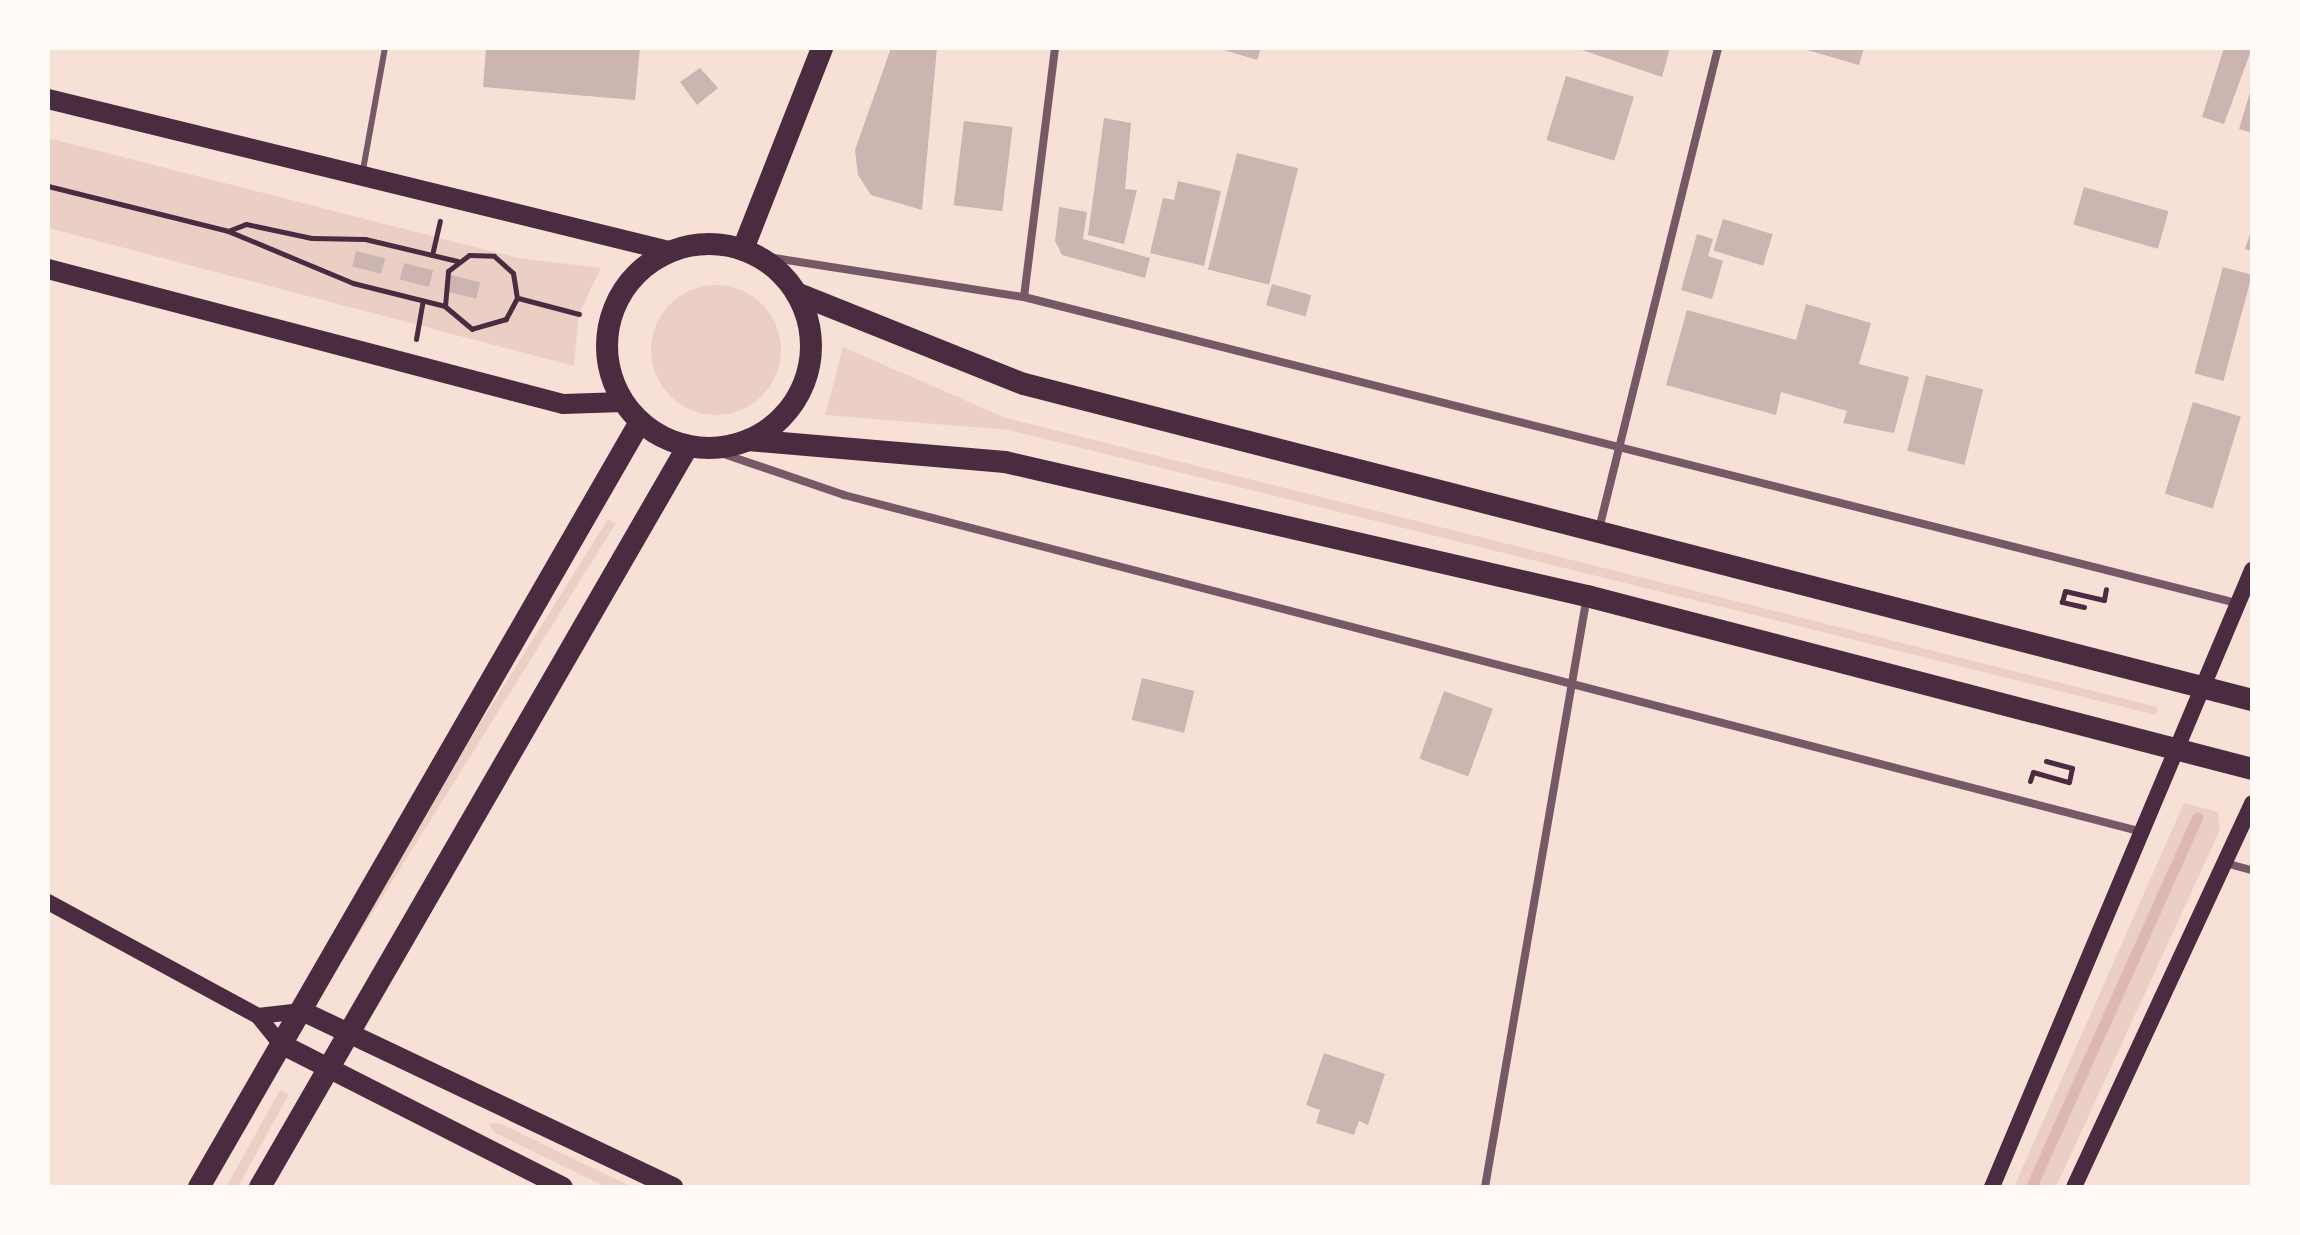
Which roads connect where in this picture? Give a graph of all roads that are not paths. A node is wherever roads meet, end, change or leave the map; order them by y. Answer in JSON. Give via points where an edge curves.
{"nodes":[{"id":1,"x":385,"y":48,"type":"edge"},
{"id":2,"x":822,"y":48,"type":"edge"},
{"id":3,"x":1055,"y":48,"type":"edge"},
{"id":4,"x":1718,"y":48,"type":"edge"},
{"id":5,"x":48,"y":99,"type":"edge"},
{"id":6,"x":361,"y":178,"type":"junction"},
{"id":7,"x":669,"y":251,"type":"junction"},
{"id":8,"x":749,"y":252,"type":"junction"},
{"id":9,"x":48,"y":269,"type":"edge"},
{"id":10,"x":796,"y":293,"type":"junction"},
{"id":11,"x":1024,"y":297,"type":"junction"},
{"id":12,"x":623,"y":402,"type":"junction"},
{"id":13,"x":640,"y":422,"type":"junction"},
{"id":14,"x":748,"y":440,"type":"junction"},
{"id":15,"x":697,"y":447,"type":"junction"},
{"id":16,"x":1617,"y":447,"type":"junction"},
{"id":17,"x":1598,"y":534,"type":"junction"},
{"id":18,"x":2252,"y":570,"type":"edge"},
{"id":19,"x":1587,"y":596,"type":"junction"},
{"id":20,"x":2237,"y":603,"type":"junction"},
{"id":21,"x":1572,"y":682,"type":"junction"},
{"id":22,"x":2204,"y":686,"type":"junction"},
{"id":23,"x":2252,"y":700,"type":"edge"},
{"id":24,"x":2179,"y":749,"type":"junction"},
{"id":25,"x":2252,"y":769,"type":"edge"},
{"id":26,"x":2252,"y":803,"type":"edge"},
{"id":27,"x":2145,"y":833,"type":"junction"},
{"id":28,"x":2225,"y":863,"type":"junction"},
{"id":29,"x":2252,"y":870,"type":"edge"},
{"id":30,"x":48,"y":902,"type":"edge"},
{"id":31,"x":302,"y":1011,"type":"junction"},
{"id":32,"x":258,"y":1016,"type":"junction"},
{"id":33,"x":350,"y":1034,"type":"junction"},
{"id":34,"x":281,"y":1044,"type":"junction"},
{"id":35,"x":330,"y":1068,"type":"junction"},
{"id":36,"x":199,"y":1187,"type":"edge"},
{"id":37,"x":260,"y":1187,"type":"edge"},
{"id":38,"x":563,"y":1187,"type":"edge"},
{"id":39,"x":673,"y":1187,"type":"edge"},
{"id":40,"x":1485,"y":1187,"type":"edge"},
{"id":41,"x":1992,"y":1187,"type":"edge"},
{"id":42,"x":2074,"y":1187,"type":"edge"}],
"edges":[{"from":1,"to":6,"type":"lane"},
{"from":2,"to":8,"type":"highway"},
{"from":3,"to":11,"type":"street"},
{"from":4,"to":16,"type":"street"},
{"from":5,"to":6,"type":"main road"},
{"from":6,"to":7,"type":"main road"},
{"from":7,"to":8,"type":"highway","via":[[703,243]]},
{"from":7,"to":12,"type":"highway","via":[[635,274],[613,308],[608,366]]},
{"from":8,"to":10,"type":"highway"},
{"from":8,"to":11,"type":"street"},
{"from":9,"to":12,"type":"main road","via":[[563,404]]},
{"from":10,"to":14,"type":"highway","via":[[811,338],[806,378],[787,412]]},
{"from":10,"to":17,"type":"highway","via":[[1024,384]]},
{"from":11,"to":16,"type":"street"},
{"from":12,"to":13,"type":"highway"},
{"from":13,"to":15,"type":"highway"},
{"from":13,"to":31,"type":"highway"},
{"from":14,"to":15,"type":"highway"},
{"from":14,"to":19,"type":"highway","via":[[1005,462]]},
{"from":15,"to":21,"type":"street","via":[[844,495]]},
{"from":15,"to":33,"type":"highway"},
{"from":16,"to":17,"type":"street"},
{"from":16,"to":20,"type":"street"},
{"from":17,"to":22,"type":"highway"},
{"from":18,"to":20,"type":"main road"},
{"from":19,"to":21,"type":"street"},
{"from":19,"to":24,"type":"highway"},
{"from":20,"to":22,"type":"main road"},
{"from":21,"to":27,"type":"street"},
{"from":21,"to":40,"type":"street"},
{"from":22,"to":23,"type":"highway"},
{"from":22,"to":24,"type":"main road"},
{"from":24,"to":25,"type":"highway"},
{"from":24,"to":27,"type":"main road"},
{"from":26,"to":28,"type":"main road"},
{"from":27,"to":41,"type":"main road"},
{"from":28,"to":29,"type":"street"},
{"from":28,"to":42,"type":"main road"},
{"from":30,"to":32,"type":"main road"},
{"from":31,"to":32,"type":"main road"},
{"from":31,"to":33,"type":"main road"},
{"from":31,"to":34,"type":"highway"},
{"from":32,"to":34,"type":"main road"},
{"from":33,"to":35,"type":"highway"},
{"from":33,"to":39,"type":"main road"},
{"from":34,"to":35,"type":"main road"},
{"from":34,"to":36,"type":"highway"},
{"from":35,"to":37,"type":"highway"},
{"from":35,"to":38,"type":"main road"}]}
